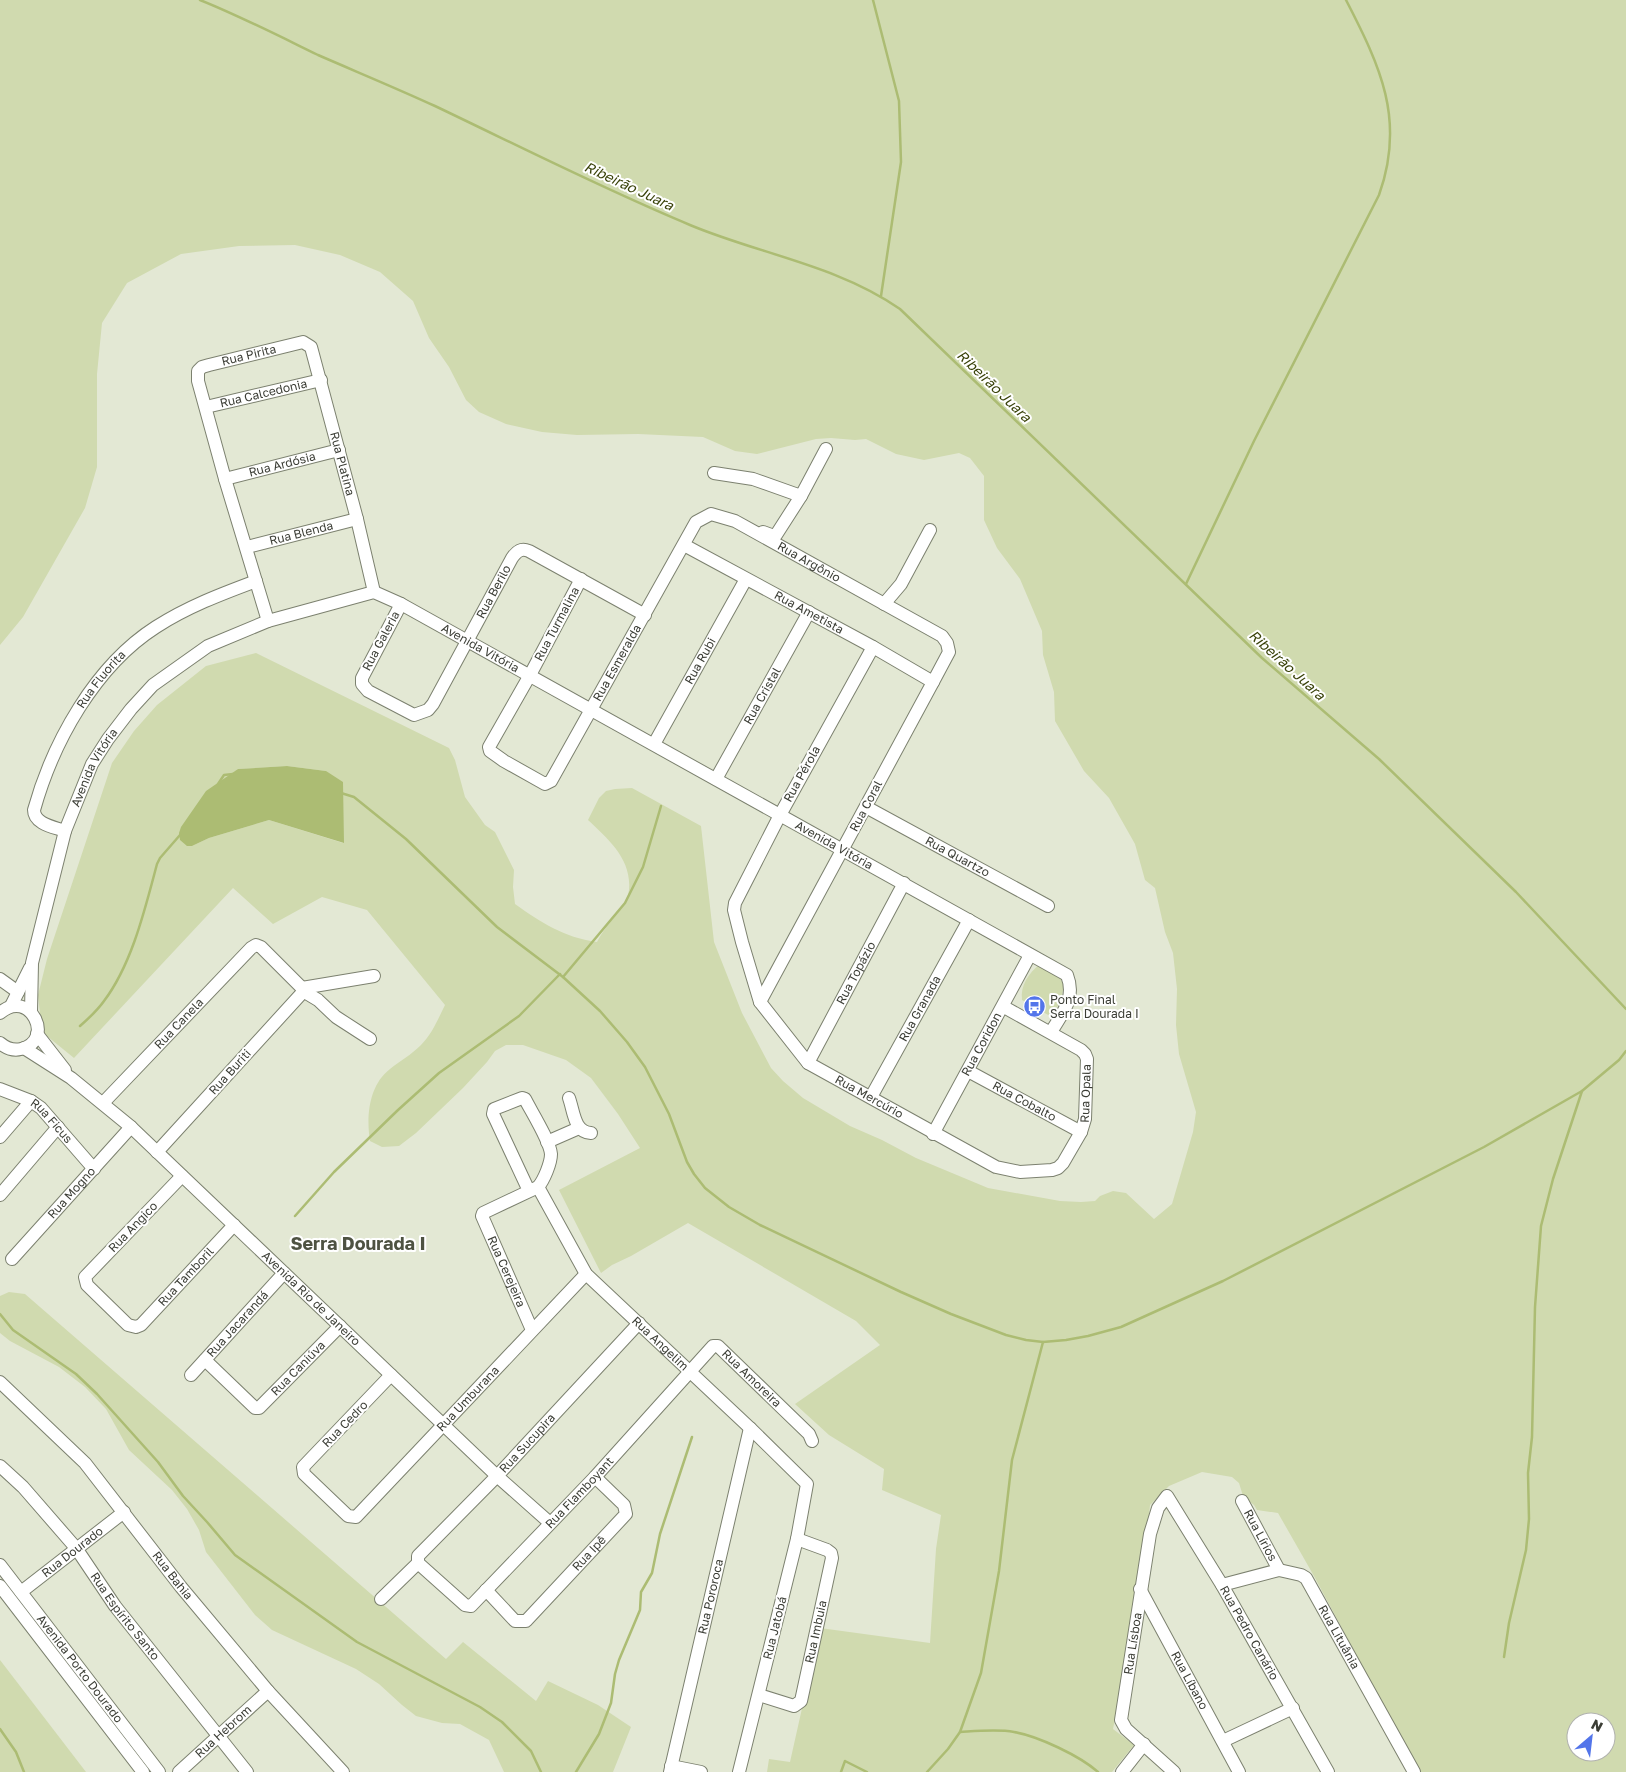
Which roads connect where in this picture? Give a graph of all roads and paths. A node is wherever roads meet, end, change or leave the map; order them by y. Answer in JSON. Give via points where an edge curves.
{"nodes":[{"id":1,"x":303,"y":342,"type":"joint"},
{"id":2,"x":321,"y":380,"type":"junction"},
{"id":3,"x":206,"y":407,"type":"junction"},
{"id":4,"x":826,"y":449,"type":"dead end"},
{"id":5,"x":339,"y":450,"type":"junction"},
{"id":6,"x":714,"y":473,"type":"dead end"},
{"id":7,"x":225,"y":479,"type":"junction"},
{"id":8,"x":801,"y":496,"type":"junction"},
{"id":9,"x":358,"y":519,"type":"junction"},
{"id":10,"x":735,"y":521,"type":"junction"},
{"id":11,"x":930,"y":530,"type":"dead end"},
{"id":12,"x":684,"y":545,"type":"junction"},
{"id":13,"x":247,"y":547,"type":"junction"},
{"id":14,"x":581,"y":579,"type":"junction"},
{"id":15,"x":746,"y":579,"type":"junction"},
{"id":16,"x":256,"y":582,"type":"junction"},
{"id":17,"x":374,"y":592,"type":"junction"},
{"id":18,"x":401,"y":604,"type":"junction"},
{"id":19,"x":884,"y":604,"type":"junction"},
{"id":20,"x":809,"y":612,"type":"junction"},
{"id":21,"x":645,"y":615,"type":"junction"},
{"id":22,"x":268,"y":620,"type":"junction"},
{"id":23,"x":942,"y":636,"type":"joint"},
{"id":24,"x":467,"y":640,"type":"junction"},
{"id":25,"x":873,"y":647,"type":"junction"},
{"id":26,"x":530,"y":675,"type":"junction"},
{"id":27,"x":933,"y":682,"type":"junction"},
{"id":28,"x":591,"y":709,"type":"junction"},
{"id":29,"x":428,"y":710,"type":"joint"},
{"id":30,"x":654,"y":744,"type":"junction"},
{"id":31,"x":716,"y":779,"type":"junction"},
{"id":32,"x":551,"y":781,"type":"joint"},
{"id":33,"x":866,"y":807,"type":"junction"},
{"id":34,"x":780,"y":815,"type":"junction"},
{"id":35,"x":65,"y":831,"type":"junction"},
{"id":36,"x":843,"y":850,"type":"junction"},
{"id":37,"x":904,"y":883,"type":"junction"},
{"id":38,"x":735,"y":904,"type":"joint"},
{"id":39,"x":1048,"y":906,"type":"dead end"},
{"id":40,"x":969,"y":920,"type":"junction"},
{"id":41,"x":1030,"y":955,"type":"junction"},
{"id":42,"x":32,"y":963,"type":"junction"},
{"id":43,"x":374,"y":976,"type":"dead end"},
{"id":44,"x":0,"y":979,"type":"edge"},
{"id":45,"x":302,"y":991,"type":"junction"},
{"id":46,"x":18,"y":992,"type":"junction"},
{"id":47,"x":760,"y":1002,"type":"junction"},
{"id":48,"x":1004,"y":1007,"type":"junction"},
{"id":49,"x":6,"y":1010,"type":"edge"},
{"id":50,"x":31,"y":1012,"type":"junction"},
{"id":51,"x":1051,"y":1032,"type":"junction"},
{"id":52,"x":37,"y":1034,"type":"junction"},
{"id":53,"x":370,"y":1039,"type":"dead end"},
{"id":54,"x":0,"y":1044,"type":"edge"},
{"id":55,"x":24,"y":1048,"type":"junction"},
{"id":56,"x":808,"y":1064,"type":"junction"},
{"id":57,"x":968,"y":1071,"type":"junction"},
{"id":58,"x":71,"y":1078,"type":"junction"},
{"id":59,"x":0,"y":1089,"type":"edge"},
{"id":60,"x":871,"y":1097,"type":"junction"},
{"id":61,"x":569,"y":1098,"type":"dead end"},
{"id":62,"x":30,"y":1100,"type":"junction"},
{"id":63,"x":103,"y":1103,"type":"junction"},
{"id":64,"x":58,"y":1127,"type":"junction"},
{"id":65,"x":131,"y":1127,"type":"junction"},
{"id":66,"x":1081,"y":1132,"type":"junction"},
{"id":67,"x":933,"y":1134,"type":"junction"},
{"id":68,"x":0,"y":1137,"type":"edge"},
{"id":69,"x":547,"y":1142,"type":"junction"},
{"id":70,"x":157,"y":1152,"type":"junction"},
{"id":71,"x":94,"y":1168,"type":"junction"},
{"id":72,"x":182,"y":1176,"type":"junction"},
{"id":73,"x":534,"y":1189,"type":"junction"},
{"id":74,"x":0,"y":1194,"type":"edge"},
{"id":75,"x":234,"y":1225,"type":"junction"},
{"id":76,"x":12,"y":1260,"type":"dead end"},
{"id":77,"x":284,"y":1273,"type":"junction"},
{"id":78,"x":586,"y":1274,"type":"junction"},
{"id":79,"x":638,"y":1323,"type":"junction"},
{"id":80,"x":340,"y":1326,"type":"junction"},
{"id":81,"x":136,"y":1327,"type":"joint"},
{"id":82,"x":532,"y":1330,"type":"junction"},
{"id":83,"x":205,"y":1360,"type":"junction"},
{"id":84,"x":691,"y":1372,"type":"junction"},
{"id":85,"x":191,"y":1375,"type":"dead end"},
{"id":86,"x":391,"y":1375,"type":"junction"},
{"id":87,"x":0,"y":1382,"type":"edge"},
{"id":88,"x":444,"y":1425,"type":"junction"},
{"id":89,"x":750,"y":1428,"type":"junction"},
{"id":90,"x":812,"y":1441,"type":"dead end"},
{"id":91,"x":0,"y":1466,"type":"edge"},
{"id":92,"x":497,"y":1476,"type":"junction"},
{"id":93,"x":595,"y":1477,"type":"junction"},
{"id":94,"x":807,"y":1484,"type":"joint"},
{"id":95,"x":1167,"y":1496,"type":"joint"},
{"id":96,"x":1242,"y":1501,"type":"dead end"},
{"id":97,"x":124,"y":1512,"type":"junction"},
{"id":98,"x":348,"y":1516,"type":"joint"},
{"id":99,"x":550,"y":1523,"type":"junction"},
{"id":100,"x":797,"y":1539,"type":"junction"},
{"id":101,"x":76,"y":1548,"type":"junction"},
{"id":102,"x":418,"y":1563,"type":"junction"},
{"id":103,"x":0,"y":1565,"type":"edge"},
{"id":104,"x":1279,"y":1570,"type":"junction"},
{"id":105,"x":1222,"y":1585,"type":"junction"},
{"id":106,"x":0,"y":1586,"type":"edge"},
{"id":107,"x":1140,"y":1589,"type":"junction"},
{"id":108,"x":486,"y":1590,"type":"junction"},
{"id":109,"x":21,"y":1592,"type":"junction"},
{"id":110,"x":381,"y":1599,"type":"dead end"},
{"id":111,"x":268,"y":1691,"type":"junction"},
{"id":112,"x":758,"y":1695,"type":"junction"},
{"id":113,"x":1293,"y":1708,"type":"junction"},
{"id":114,"x":218,"y":1737,"type":"junction"},
{"id":115,"x":1223,"y":1742,"type":"junction"},
{"id":116,"x":1144,"y":1744,"type":"junction"},
{"id":117,"x":671,"y":1769,"type":"edge"},
{"id":118,"x":143,"y":1772,"type":"edge"},
{"id":119,"x":159,"y":1772,"type":"edge"},
{"id":120,"x":179,"y":1772,"type":"edge"},
{"id":121,"x":247,"y":1772,"type":"edge"},
{"id":122,"x":343,"y":1772,"type":"edge"},
{"id":123,"x":701,"y":1772,"type":"edge"},
{"id":124,"x":739,"y":1772,"type":"edge"},
{"id":125,"x":1122,"y":1772,"type":"edge"},
{"id":126,"x":1174,"y":1772,"type":"edge"},
{"id":127,"x":1239,"y":1772,"type":"edge"},
{"id":128,"x":1328,"y":1772,"type":"edge"},
{"id":129,"x":1414,"y":1772,"type":"edge"}],
"edges":[{"from":1,"to":2,"type":"street","name":"Rua Platina","via":[[311,347]]},
{"from":1,"to":3,"type":"street","name":"Rua Pirita","via":[[202,367],[197,373]]},
{"from":2,"to":3,"type":"street","name":"Rua Calcedonia"},
{"from":2,"to":5,"type":"street","name":"Rua Platina"},
{"from":3,"to":7,"type":"street"},
{"from":4,"to":8,"type":"street"},
{"from":5,"to":7,"type":"street","name":"Rua Ardósia"},
{"from":5,"to":9,"type":"street","name":"Rua Platina"},
{"from":6,"to":8,"type":"street","via":[[753,479]]},
{"from":7,"to":13,"type":"street"},
{"from":8,"to":10,"type":"street","via":[[775,536]]},
{"from":9,"to":13,"type":"street","name":"Rua Blenda"},
{"from":9,"to":17,"type":"street","name":"Rua Platina"},
{"from":10,"to":12,"type":"street","name":"Rua Argônio","via":[[711,514],[696,522]]},
{"from":10,"to":19,"type":"street","name":"Rua Argônio"},
{"from":11,"to":19,"type":"street","via":[[901,584]]},
{"from":12,"to":15,"type":"street","name":"Rua Ametista"},
{"from":12,"to":21,"type":"street","name":"Rua Esmeralda"},
{"from":13,"to":16,"type":"street"},
{"from":14,"to":21,"type":"street"},
{"from":14,"to":24,"type":"street","name":"Rua Berilo","via":[[529,551],[518,551]]},
{"from":14,"to":26,"type":"street","name":"Rua Turmalina"},
{"from":15,"to":20,"type":"street","name":"Rua Ametista"},
{"from":15,"to":30,"type":"street","name":"Rua Rubi"},
{"from":16,"to":22,"type":"street"},
{"from":16,"to":35,"type":"street","name":"Rua Fluorita","via":[[211,598],[155,628],[132,646],[87,697],[58,747],[34,810],[37,820]]},
{"from":17,"to":18,"type":"street","name":"Avenida Vitória"},
{"from":17,"to":22,"type":"street","name":"Avenida Vitória"},
{"from":18,"to":24,"type":"street","name":"Avenida Vitória"},
{"from":18,"to":29,"type":"street","name":"Rua Galeria","via":[[362,678],[364,687],[405,712],[418,715]]},
{"from":19,"to":23,"type":"street","name":"Rua Argônio"},
{"from":20,"to":25,"type":"street","name":"Rua Ametista"},
{"from":20,"to":31,"type":"street","name":"Rua Cristal"},
{"from":21,"to":28,"type":"street","name":"Rua Esmeralda"},
{"from":22,"to":35,"type":"street","name":"Avenida Vitória","via":[[208,646],[153,685],[108,739],[92,764]]},
{"from":23,"to":27,"type":"street","name":"Rua Coral","via":[[949,652]]},
{"from":24,"to":26,"type":"street","name":"Avenida Vitória"},
{"from":24,"to":29,"type":"street","name":"Rua Berilo"},
{"from":25,"to":27,"type":"street","name":"Rua Ametista"},
{"from":25,"to":34,"type":"street","name":"Rua Pérola"},
{"from":26,"to":28,"type":"street","name":"Avenida Vitória"},
{"from":26,"to":32,"type":"street","name":"Rua Turmalina","via":[[489,750],[545,784]]},
{"from":27,"to":33,"type":"street","name":"Rua Coral"},
{"from":28,"to":30,"type":"street","name":"Avenida Vitória"},
{"from":28,"to":32,"type":"street","name":"Rua Esmeralda"},
{"from":30,"to":31,"type":"street","name":"Avenida Vitória"},
{"from":31,"to":34,"type":"street","name":"Avenida Vitória"},
{"from":33,"to":36,"type":"street","name":"Rua Coral"},
{"from":33,"to":39,"type":"street","name":"Rua Quartzo"},
{"from":34,"to":36,"type":"street","name":"Avenida Vitória"},
{"from":34,"to":38,"type":"street","name":"Rua Pérola"},
{"from":35,"to":42,"type":"street","name":"Avenida Vitória"},
{"from":36,"to":37,"type":"street","name":"Avenida Vitória"},
{"from":36,"to":47,"type":"street","name":"Rua Coral"},
{"from":37,"to":40,"type":"street","name":"Avenida Vitória"},
{"from":37,"to":56,"type":"street","name":"Rua Topázio"},
{"from":38,"to":47,"type":"street","name":"Rua Mercúrio","via":[[742,942]]},
{"from":40,"to":41,"type":"street","name":"Avenida Vitória"},
{"from":40,"to":60,"type":"street","name":"Rua Granada"},
{"from":41,"to":48,"type":"street","name":"Rua Coridon"},
{"from":41,"to":51,"type":"street","name":"Avenida Vitória","via":[[1067,975],[1070,984],[1068,1004]]},
{"from":42,"to":46,"type":"street","name":"Avenida Vitória"},
{"from":42,"to":50,"type":"street","name":"Avenida Vitória"},
{"from":43,"to":45,"type":"street"},
{"from":44,"to":46,"type":"street"},
{"from":45,"to":53,"type":"street"},
{"from":45,"to":63,"type":"street","name":"Rua Canela","via":[[256,945]]},
{"from":45,"to":70,"type":"street","name":"Rua Buriti"},
{"from":46,"to":49,"type":"street","name":"Avenida Vitória"},
{"from":47,"to":56,"type":"street","name":"Rua Mercúrio"},
{"from":48,"to":51,"type":"street"},
{"from":48,"to":57,"type":"street","name":"Rua Coridon"},
{"from":49,"to":50,"type":"street","via":[[22,1007]]},
{"from":50,"to":52,"type":"street","name":"Avenida Vitória","via":[[37,1022]]},
{"from":51,"to":66,"type":"street","name":"Rua Opala","via":[[1085,1054],[1087,1060],[1085,1119]]},
{"from":52,"to":55,"type":"street"},
{"from":52,"to":58,"type":"street","name":"Avenida Rio de Janeiro"},
{"from":54,"to":55,"type":"street","via":[[12,1050]]},
{"from":55,"to":58,"type":"street","name":"Avenida Rio de Janeiro"},
{"from":56,"to":60,"type":"street","name":"Rua Mercúrio"},
{"from":57,"to":66,"type":"street","name":"Rua Cobalto"},
{"from":57,"to":67,"type":"street","name":"Rua Coridon"},
{"from":58,"to":63,"type":"street","name":"Avenida Rio de Janeiro"},
{"from":59,"to":62,"type":"street","name":"Rua Ficus"},
{"from":60,"to":67,"type":"street","name":"Rua Mercúrio"},
{"from":61,"to":69,"type":"street","via":[[585,1131]]},
{"from":62,"to":64,"type":"street","name":"Rua Ficus"},
{"from":62,"to":68,"type":"street"},
{"from":63,"to":65,"type":"street","name":"Avenida Rio de Janeiro"},
{"from":64,"to":71,"type":"street","name":"Rua Ficus"},
{"from":64,"to":74,"type":"street"},
{"from":65,"to":70,"type":"street","name":"Avenida Rio de Janeiro"},
{"from":65,"to":71,"type":"street","name":"Rua Mogno"},
{"from":66,"to":67,"type":"street","name":"Rua Mercúrio","via":[[1058,1168],[1020,1172],[996,1168]]},
{"from":69,"to":73,"type":"street","via":[[551,1154],[544,1180]]},
{"from":69,"to":73,"type":"street","name":"Rua Angelim","via":[[525,1099],[494,1109],[493,1114]]},
{"from":70,"to":72,"type":"street","name":"Avenida Rio de Janeiro"},
{"from":71,"to":76,"type":"street","name":"Rua Mogno"},
{"from":72,"to":75,"type":"street","name":"Avenida Rio de Janeiro"},
{"from":72,"to":81,"type":"street","name":"Rua Angico","via":[[88,1273],[85,1280],[128,1325]]},
{"from":73,"to":78,"type":"street","name":"Rua Angelim"},
{"from":73,"to":82,"type":"street","name":"Rua Cerejeira","via":[[482,1216]]},
{"from":75,"to":77,"type":"street","name":"Avenida Rio de Janeiro"},
{"from":75,"to":81,"type":"street","name":"Rua Tamboril"},
{"from":77,"to":80,"type":"street","name":"Avenida Rio de Janeiro"},
{"from":77,"to":83,"type":"street","name":"Rua Jacarandá"},
{"from":78,"to":79,"type":"street","name":"Rua Angelim"},
{"from":78,"to":82,"type":"street","name":"Rua Umburana"},
{"from":79,"to":84,"type":"street","name":"Rua Angelim"},
{"from":79,"to":92,"type":"street","name":"Rua Sucupira"},
{"from":80,"to":83,"type":"street","name":"Rua Caniúva","via":[[260,1408],[255,1408]]},
{"from":80,"to":86,"type":"street","name":"Avenida Rio de Janeiro"},
{"from":82,"to":88,"type":"street","name":"Rua Umburana"},
{"from":83,"to":85,"type":"street","name":"Rua Jacarandá"},
{"from":84,"to":89,"type":"street","name":"Rua Angelim"},
{"from":84,"to":90,"type":"street","name":"Rua Amoreira","via":[[713,1346],[718,1346],[809,1434]]},
{"from":84,"to":93,"type":"street","name":"Rua Flamboyant"},
{"from":86,"to":88,"type":"street","name":"Avenida Rio de Janeiro"},
{"from":86,"to":98,"type":"street","name":"Rua Cedro","via":[[303,1467],[304,1474]]},
{"from":87,"to":97,"type":"street","name":"Rua Bahia","via":[[85,1463]]},
{"from":88,"to":92,"type":"street","name":"Avenida Rio de Janeiro"},
{"from":88,"to":98,"type":"street","name":"Rua Umburana","via":[[356,1517]]},
{"from":89,"to":94,"type":"street","name":"Rua Angelim"},
{"from":89,"to":117,"type":"street","name":"Rua Pororoca"},
{"from":91,"to":101,"type":"street","name":"Rua Espírito Santo","via":[[23,1487]]},
{"from":92,"to":99,"type":"street","name":"Avenida Rio de Janeiro"},
{"from":92,"to":102,"type":"street","name":"Rua Sucupira","via":[[418,1556]]},
{"from":93,"to":99,"type":"street","name":"Rua Flamboyant"},
{"from":93,"to":108,"type":"street","name":"Rua Ipê","via":[[624,1505],[626,1514],[526,1621],[515,1621]]},
{"from":94,"to":100,"type":"street","name":"Rua Jatobá"},
{"from":95,"to":105,"type":"street","name":"Rua Pedro Canário"},
{"from":95,"to":107,"type":"street","name":"Rua Lísboa","via":[[1158,1508],[1150,1534]]},
{"from":96,"to":104,"type":"street","name":"Rua Lírios"},
{"from":97,"to":101,"type":"street","name":"Rua Dourado"},
{"from":97,"to":111,"type":"street","name":"Rua Bahia","via":[[181,1587]]},
{"from":99,"to":108,"type":"street","name":"Rua Flamboyant"},
{"from":100,"to":112,"type":"street","name":"Rua Jatobá"},
{"from":100,"to":112,"type":"street","name":"Rua Imbuia","via":[[827,1550],[832,1558],[801,1700],[794,1706]]},
{"from":101,"to":109,"type":"street","name":"Rua Dourado"},
{"from":101,"to":114,"type":"street","name":"Rua Espírito Santo","via":[[115,1606]]},
{"from":102,"to":108,"type":"street","name":"Rua Flamboyant","via":[[465,1605],[471,1606]]},
{"from":102,"to":110,"type":"street","name":"Rua Sucupira"},
{"from":103,"to":109,"type":"street","name":"Avenida Porto Dourado"},
{"from":104,"to":105,"type":"street","name":"Rua Lituânia"},
{"from":104,"to":129,"type":"street","name":"Rua Lituânia","via":[[1301,1575],[1309,1581]]},
{"from":105,"to":113,"type":"street","name":"Rua Pedro Canário"},
{"from":106,"to":118,"type":"street","name":"Avenida Porto Dourado"},
{"from":107,"to":115,"type":"street","name":"Rua Líbano"},
{"from":107,"to":116,"type":"street","name":"Rua Lísboa","via":[[1121,1720],[1126,1730]]},
{"from":109,"to":119,"type":"street","name":"Avenida Porto Dourado"},
{"from":111,"to":114,"type":"street","name":"Rua Hebrom"},
{"from":111,"to":122,"type":"street","name":"Rua Bahia"},
{"from":112,"to":124,"type":"street","name":"Rua Jatobá"},
{"from":113,"to":115,"type":"street"},
{"from":113,"to":128,"type":"street","name":"Rua Pedro Canário"},
{"from":114,"to":120,"type":"street","name":"Rua Hebrom"},
{"from":114,"to":121,"type":"street","name":"Rua Espírito Santo"},
{"from":115,"to":127,"type":"street","name":"Rua Líbano"},
{"from":116,"to":125,"type":"street"},
{"from":116,"to":126,"type":"street","name":"Rua Lísboa"},
{"from":117,"to":123,"type":"street"}]}
